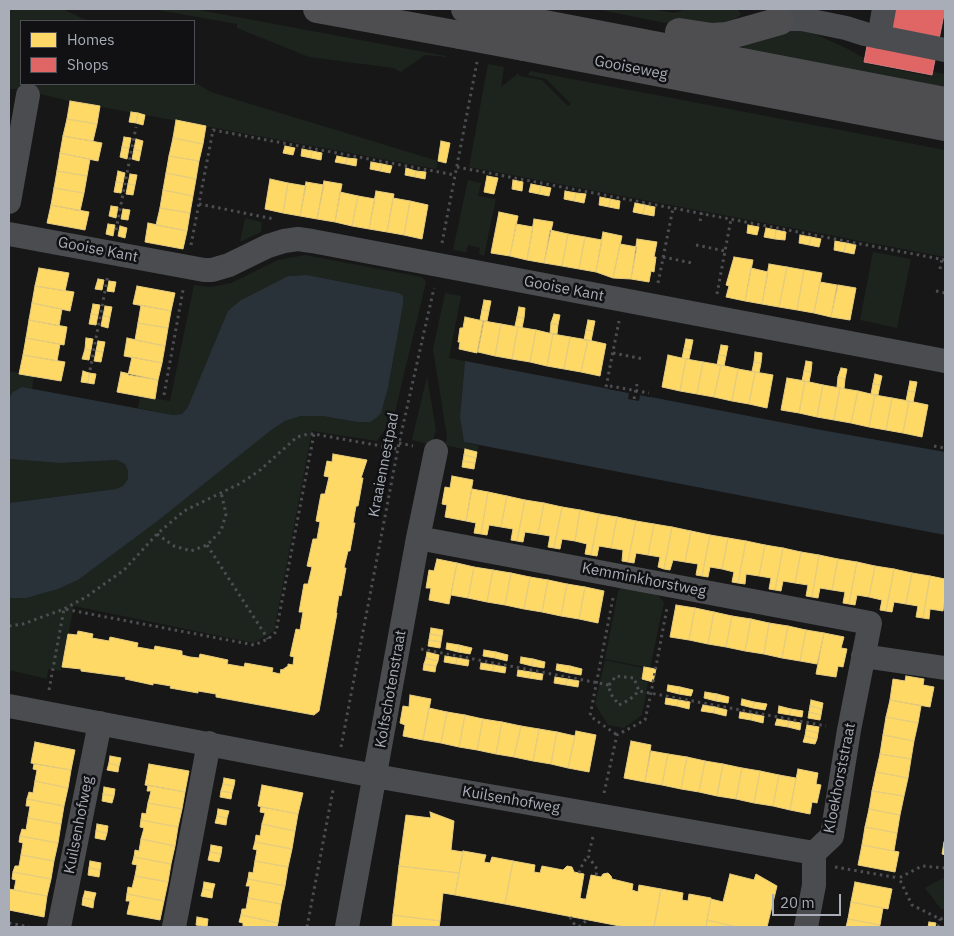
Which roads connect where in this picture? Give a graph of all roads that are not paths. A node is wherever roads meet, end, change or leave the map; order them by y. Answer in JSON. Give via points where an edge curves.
{"nodes":[{"id":1,"x":318,"y":9,"type":"edge"},
{"id":2,"x":465,"y":9,"type":"edge"},
{"id":3,"x":884,"y":9,"type":"edge"},
{"id":4,"x":792,"y":16,"type":"edge"},
{"id":5,"x":879,"y":37,"type":"junction"},
{"id":6,"x":615,"y":38,"type":"junction"},
{"id":7,"x":945,"y":50,"type":"edge"},
{"id":8,"x":28,"y":95,"type":"dead end"},
{"id":9,"x":945,"y":101,"type":"edge"},
{"id":10,"x":945,"y":127,"type":"edge"},
{"id":11,"x":9,"y":202,"type":"edge"},
{"id":12,"x":9,"y":234,"type":"edge"},
{"id":13,"x":945,"y":360,"type":"edge"},
{"id":14,"x":436,"y":451,"type":"dead end"},
{"id":15,"x":418,"y":538,"type":"junction"},
{"id":16,"x":870,"y":623,"type":"joint"},
{"id":17,"x":863,"y":656,"type":"junction"},
{"id":18,"x":945,"y":668,"type":"edge"},
{"id":19,"x":9,"y":706,"type":"edge"},
{"id":20,"x":100,"y":723,"type":"junction"},
{"id":21,"x":209,"y":743,"type":"junction"},
{"id":22,"x":375,"y":776,"type":"junction"},
{"id":23,"x":814,"y":858,"type":"junction"},
{"id":24,"x":58,"y":927,"type":"edge"},
{"id":25,"x":174,"y":927,"type":"edge"},
{"id":26,"x":347,"y":927,"type":"edge"},
{"id":27,"x":806,"y":927,"type":"edge"}],
"edges":[{"from":1,"to":10,"type":"highway","name":"Gooiseweg","bridge":true},
{"from":2,"to":6,"type":"highway","name":"Gooiseweg","bridge":true},
{"from":3,"to":5,"type":"street"},
{"from":4,"to":5,"type":"street"},
{"from":4,"to":6,"type":"highway","via":[[742,33],[712,38],[642,26]]},
{"from":5,"to":7,"type":"street"},
{"from":6,"to":9,"type":"highway","name":"Gooiseweg"},
{"from":8,"to":11,"type":"street"},
{"from":12,"to":13,"type":"street","name":"Gooise Kant","via":[[204,270],[222,267],[268,246],[298,239]]},
{"from":14,"to":15,"type":"street","name":"Kolfschotenstraat"},
{"from":15,"to":16,"type":"street","name":"Kemminkhorstweg"},
{"from":15,"to":22,"type":"street","name":"Kolfschotenstraat"},
{"from":16,"to":17,"type":"street","name":"Kloekhorststraat"},
{"from":17,"to":18,"type":"street"},
{"from":17,"to":23,"type":"street","name":"Kloekhorststraat","via":[[832,836]]},
{"from":19,"to":20,"type":"street","name":"Kuilsenhofweg"},
{"from":20,"to":21,"type":"street","name":"Kuilsenhofweg"},
{"from":20,"to":24,"type":"street","name":"Kuilsenhofweg"},
{"from":21,"to":22,"type":"street","name":"Kuilsenhofweg"},
{"from":21,"to":25,"type":"street"},
{"from":22,"to":23,"type":"street","name":"Kuilsenhofweg","via":[[599,815]]},
{"from":22,"to":26,"type":"street","name":"Kolfschotenstraat"},
{"from":23,"to":27,"type":"street","via":[[814,885]]}]}
